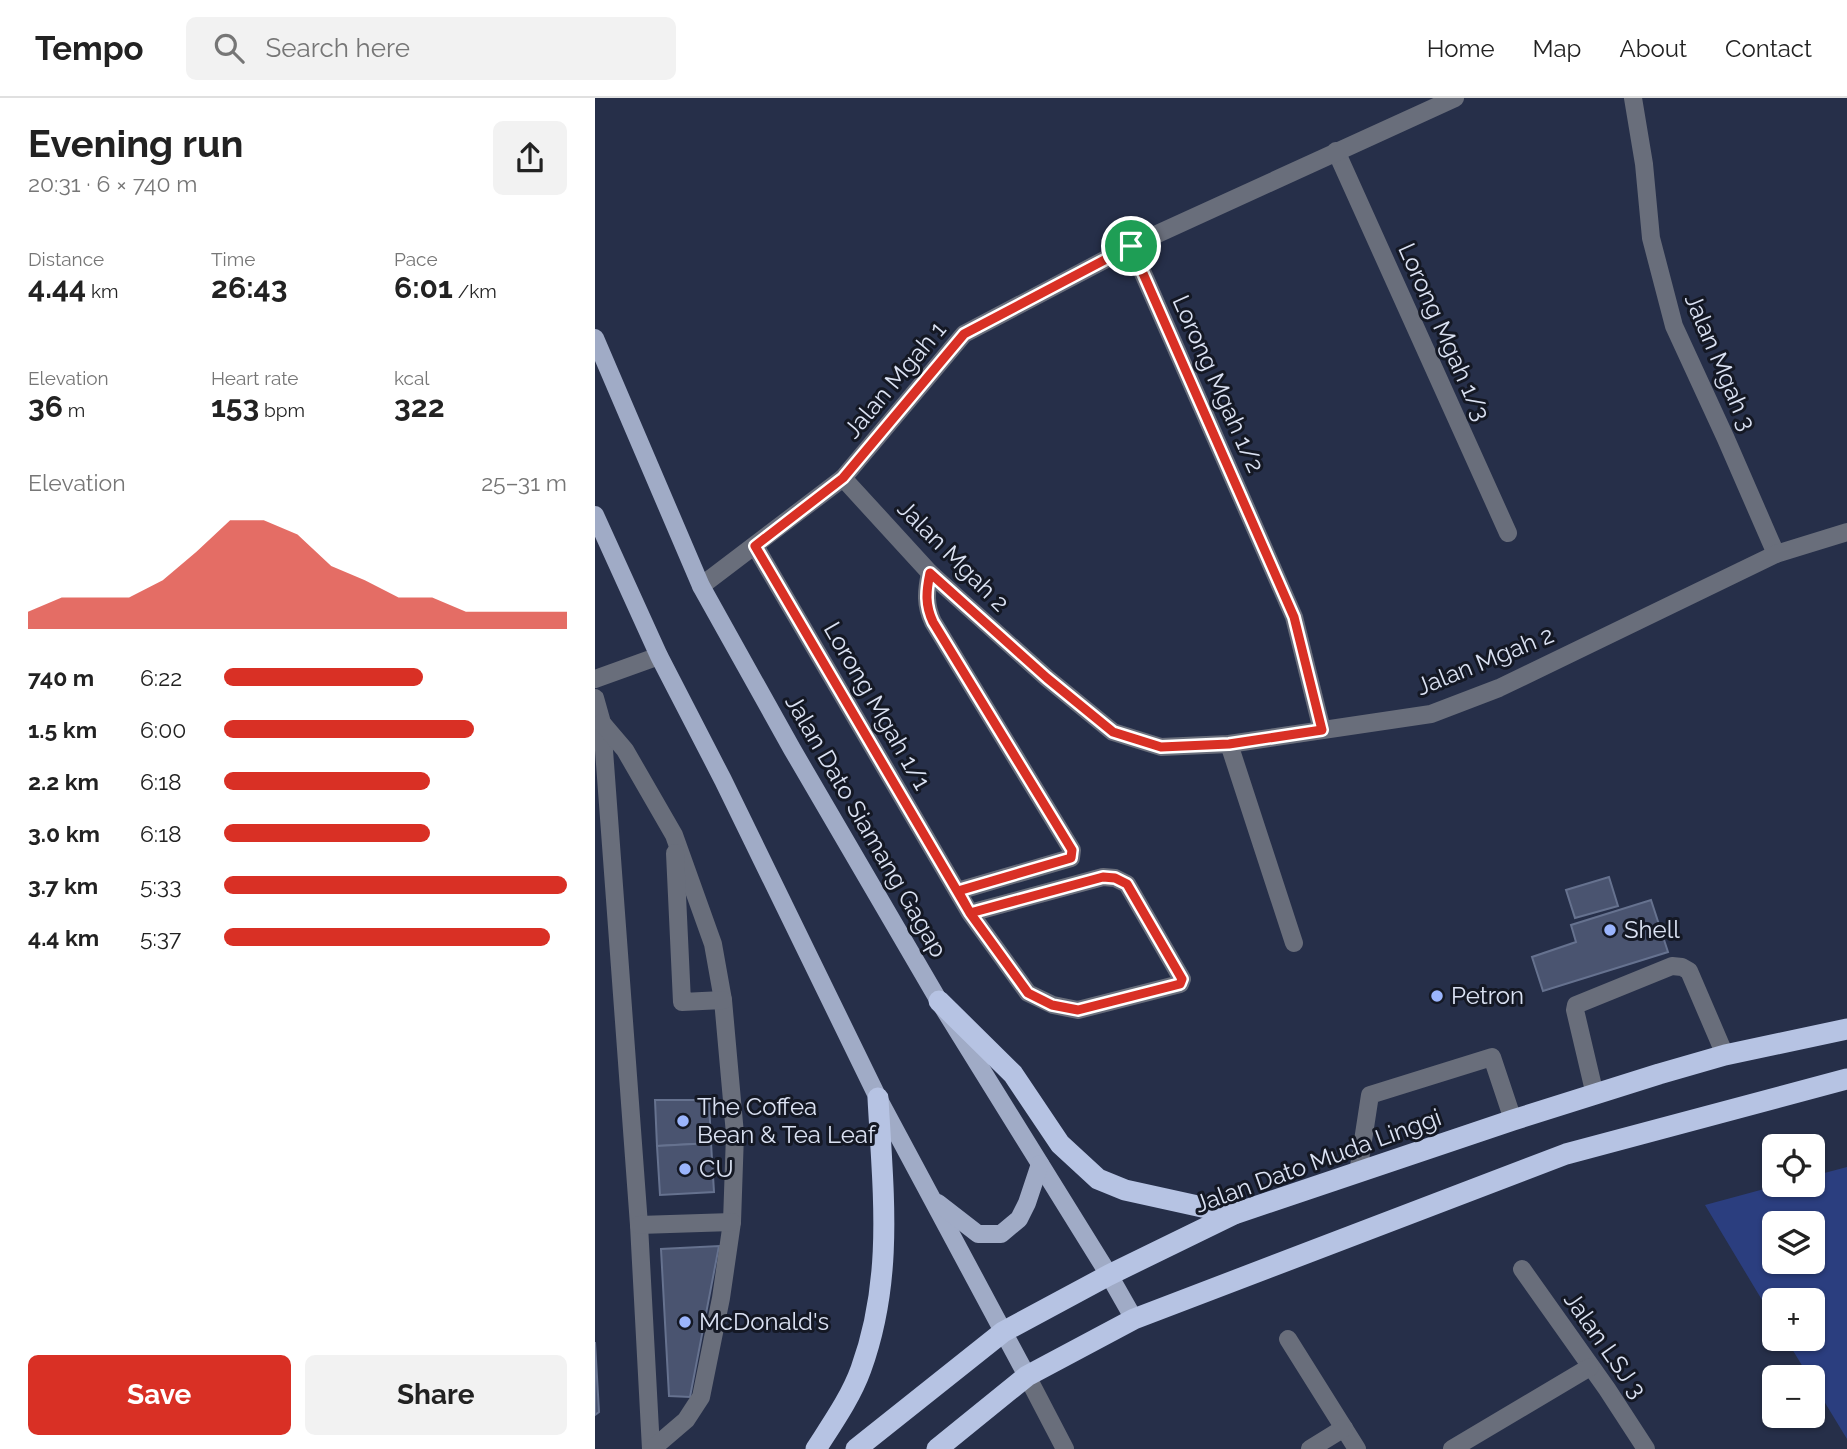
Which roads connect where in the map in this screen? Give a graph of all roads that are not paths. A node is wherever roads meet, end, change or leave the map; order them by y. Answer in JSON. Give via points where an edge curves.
{"nodes":[{"id":1,"x":1455,"y":98,"type":"edge"},
{"id":2,"x":1633,"y":98,"type":"edge"},
{"id":3,"x":1336,"y":151,"type":"junction"},
{"id":4,"x":1131,"y":246,"type":"junction"},
{"id":5,"x":595,"y":338,"type":"edge"},
{"id":6,"x":843,"y":478,"type":"junction"},
{"id":7,"x":595,"y":515,"type":"edge"},
{"id":8,"x":1847,"y":532,"type":"edge"},
{"id":9,"x":1508,"y":533,"type":"dead end"},
{"id":10,"x":755,"y":546,"type":"junction"},
{"id":11,"x":1776,"y":554,"type":"junction"},
{"id":12,"x":930,"y":573,"type":"junction"},
{"id":13,"x":701,"y":586,"type":"junction"},
{"id":14,"x":659,"y":656,"type":"junction"},
{"id":15,"x":595,"y":679,"type":"edge"},
{"id":16,"x":595,"y":698,"type":"edge"},
{"id":17,"x":602,"y":723,"type":"junction"},
{"id":18,"x":1322,"y":730,"type":"junction"},
{"id":19,"x":1229,"y":744,"type":"junction"},
{"id":20,"x":674,"y":835,"type":"junction"},
{"id":21,"x":958,"y":891,"type":"junction"},
{"id":22,"x":970,"y":913,"type":"junction"},
{"id":23,"x":1294,"y":943,"type":"dead end"},
{"id":24,"x":723,"y":1000,"type":"junction"},
{"id":25,"x":939,"y":1001,"type":"junction"},
{"id":26,"x":1847,"y":1029,"type":"edge"},
{"id":27,"x":1725,"y":1055,"type":"junction"},
{"id":28,"x":1847,"y":1079,"type":"edge"},
{"id":29,"x":1595,"y":1095,"type":"junction"},
{"id":30,"x":878,"y":1098,"type":"junction"},
{"id":31,"x":1513,"y":1120,"type":"junction"},
{"id":32,"x":1040,"y":1164,"type":"junction"},
{"id":33,"x":1358,"y":1173,"type":"junction"},
{"id":34,"x":931,"y":1198,"type":"junction"},
{"id":35,"x":1234,"y":1213,"type":"junction"},
{"id":36,"x":731,"y":1222,"type":"junction"},
{"id":37,"x":639,"y":1225,"type":"junction"},
{"id":38,"x":1522,"y":1269,"type":"dead end"},
{"id":39,"x":1109,"y":1275,"type":"junction"},
{"id":40,"x":1133,"y":1319,"type":"junction"},
{"id":41,"x":1003,"y":1332,"type":"junction"},
{"id":42,"x":1287,"y":1339,"type":"dead end"},
{"id":43,"x":1590,"y":1367,"type":"junction"},
{"id":44,"x":1027,"y":1376,"type":"junction"},
{"id":45,"x":1344,"y":1428,"type":"junction"},
{"id":46,"x":1058,"y":1446,"type":"edge"},
{"id":47,"x":651,"y":1449,"type":"edge"},
{"id":48,"x":816,"y":1449,"type":"edge"},
{"id":49,"x":856,"y":1449,"type":"edge"},
{"id":50,"x":937,"y":1449,"type":"edge"},
{"id":51,"x":1310,"y":1449,"type":"edge"},
{"id":52,"x":1357,"y":1449,"type":"edge"},
{"id":53,"x":1452,"y":1449,"type":"edge"},
{"id":54,"x":1646,"y":1449,"type":"edge"}],
"edges":[{"from":1,"to":3,"type":"street","name":"Jalan Mgah 1"},
{"from":2,"to":11,"type":"street","name":"Jalan Mgah 3","via":[[1651,237],[1674,326]]},
{"from":3,"to":4,"type":"street","name":"Jalan Mgah 1"},
{"from":3,"to":9,"type":"street","name":"Lorong Mgah 1/3"},
{"from":4,"to":6,"type":"street","name":"Jalan Mgah 1","via":[[964,334]]},
{"from":4,"to":18,"type":"street","name":"Lorong Mgah 1/2","via":[[1294,617]]},
{"from":5,"to":13,"type":"main road","name":"Jalan Dato Siamang Gagap"},
{"from":6,"to":10,"type":"street","name":"Jalan Mgah 1"},
{"from":6,"to":12,"type":"street","name":"Jalan Mgah 2"},
{"from":7,"to":14,"type":"main road"},
{"from":8,"to":11,"type":"street","name":"Jalan Mgah 2"},
{"from":10,"to":13,"type":"street","name":"Jalan Mgah 1"},
{"from":10,"to":21,"type":"street","name":"Lorong Mgah 1/1"},
{"from":11,"to":18,"type":"street","name":"Jalan Mgah 2","via":[[1499,688],[1431,714]]},
{"from":12,"to":19,"type":"street","name":"Jalan Mgah 2","via":[[1113,732],[1161,747]]},
{"from":12,"to":21,"type":"street","via":[[926,594],[933,622],[1072,850],[1071,858]]},
{"from":13,"to":25,"type":"main road","name":"Jalan Dato Siamang Gagap"},
{"from":14,"to":15,"type":"street"},
{"from":14,"to":30,"type":"main road"},
{"from":16,"to":17,"type":"street"},
{"from":17,"to":20,"type":"street","via":[[625,750]]},
{"from":17,"to":37,"type":"street"},
{"from":18,"to":19,"type":"street","name":"Jalan Mgah 2"},
{"from":19,"to":23,"type":"street"},
{"from":20,"to":24,"type":"street","via":[[713,944]]},
{"from":20,"to":24,"type":"street","via":[[682,1002]]},
{"from":21,"to":22,"type":"street","name":"Lorong Mgah 1/1"},
{"from":22,"to":22,"type":"street","name":"Lorong Mgah 1/1","via":[[1028,993],[1052,1005],[1078,1010],[1180,984],[1182,979],[1127,884],[1115,878],[1103,877]]},
{"from":24,"to":36,"type":"street","via":[[735,1135]]},
{"from":25,"to":32,"type":"main road","name":"Jalan Dato Siamang Gagap"},
{"from":25,"to":35,"type":"highway","via":[[1013,1074],[1061,1144],[1098,1179],[1125,1190]]},
{"from":26,"to":27,"type":"highway","name":"Jalan Dato Muda Linggi"},
{"from":27,"to":29,"type":"highway","name":"Jalan Dato Muda Linggi"},
{"from":27,"to":29,"type":"street","via":[[1689,971],[1672,966],[1576,1004]]},
{"from":28,"to":40,"type":"highway","via":[[1566,1154]]},
{"from":29,"to":31,"type":"highway","name":"Jalan Dato Muda Linggi"},
{"from":30,"to":34,"type":"main road"},
{"from":30,"to":48,"type":"highway","via":[[886,1231],[880,1300],[861,1371]]},
{"from":31,"to":33,"type":"highway","name":"Jalan Dato Muda Linggi"},
{"from":31,"to":33,"type":"street","via":[[1492,1058],[1370,1095]]},
{"from":32,"to":34,"type":"main road","via":[[1019,1220],[1001,1234],[978,1234]]},
{"from":32,"to":39,"type":"main road","name":"Jalan Dato Siamang Gagap"},
{"from":33,"to":35,"type":"highway","name":"Jalan Dato Muda Linggi"},
{"from":34,"to":41,"type":"main road"},
{"from":35,"to":39,"type":"highway","name":"Jalan Dato Muda Linggi"},
{"from":36,"to":37,"type":"street"},
{"from":36,"to":47,"type":"street","via":[[722,1298],[701,1397],[686,1420]]},
{"from":37,"to":47,"type":"street"},
{"from":38,"to":43,"type":"street","name":"Jalan LSJ 3"},
{"from":39,"to":40,"type":"main road","name":"Jalan Dato Siamang Gagap"},
{"from":39,"to":41,"type":"highway","name":"Jalan Dato Muda Linggi"},
{"from":40,"to":44,"type":"highway"},
{"from":41,"to":44,"type":"main road"},
{"from":41,"to":49,"type":"highway","name":"Jalan Dato Muda Linggi"},
{"from":42,"to":45,"type":"street"},
{"from":43,"to":53,"type":"street"},
{"from":43,"to":54,"type":"street","name":"Jalan LSJ 3"},
{"from":44,"to":46,"type":"street"},
{"from":44,"to":50,"type":"highway"},
{"from":45,"to":51,"type":"street"},
{"from":45,"to":52,"type":"street"}]}
